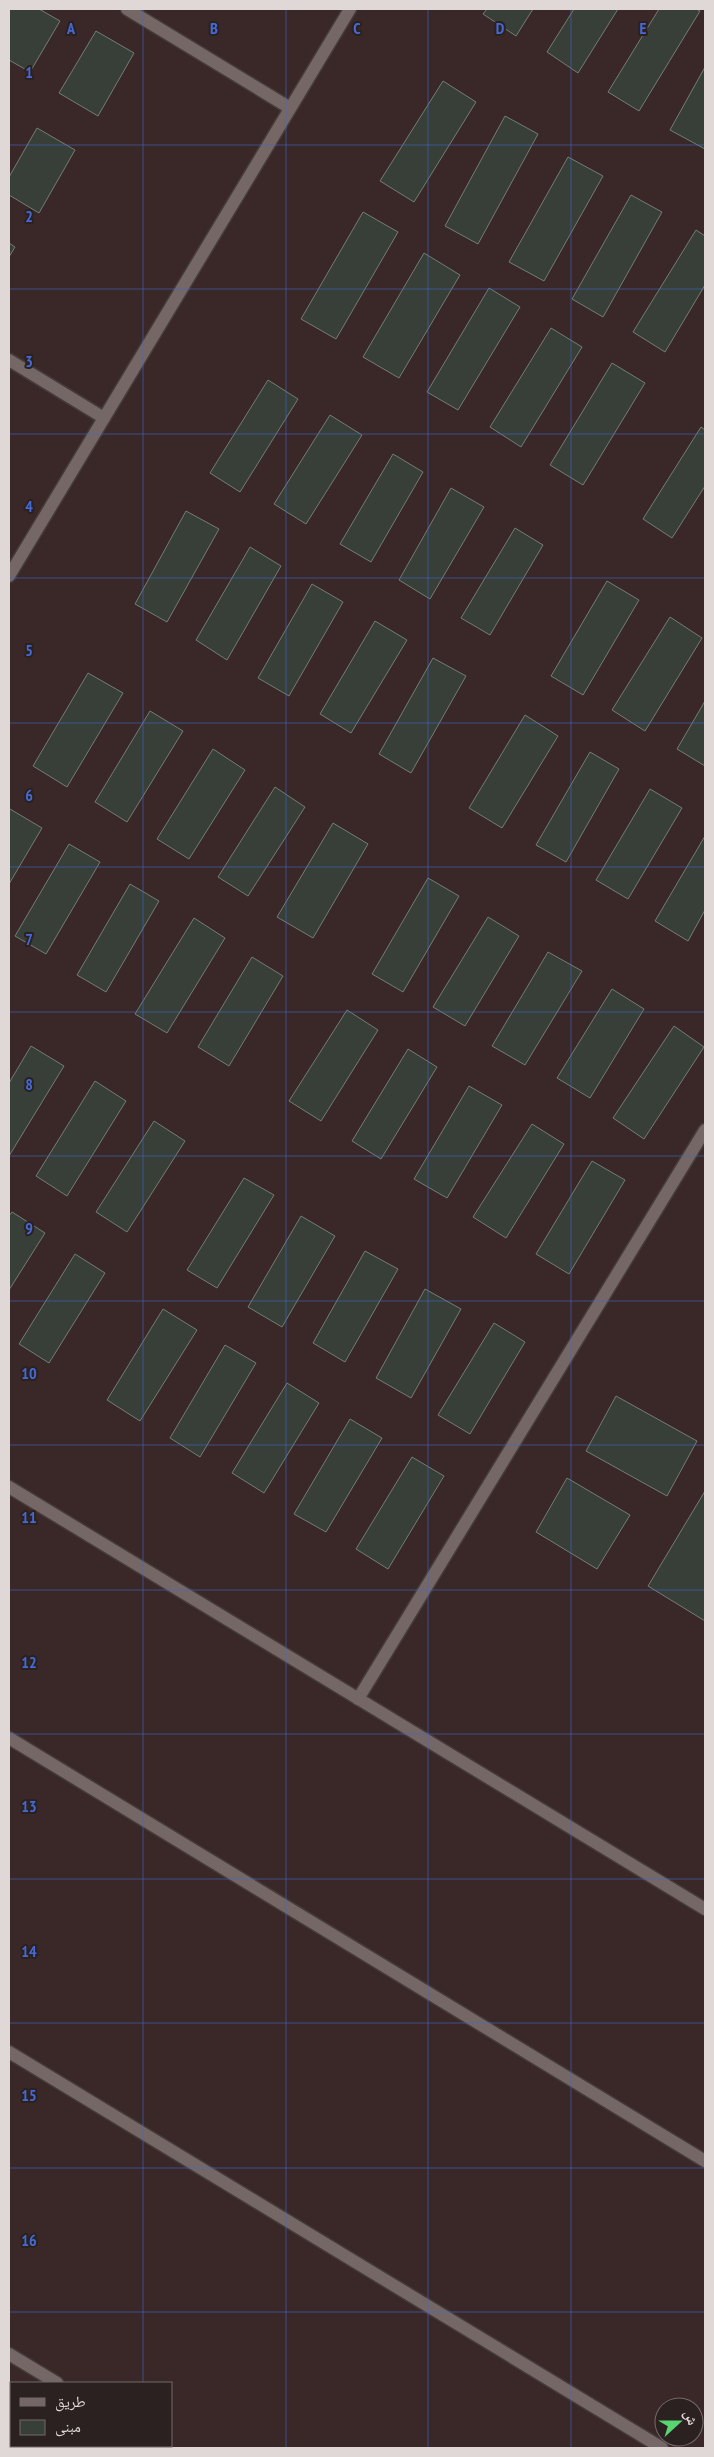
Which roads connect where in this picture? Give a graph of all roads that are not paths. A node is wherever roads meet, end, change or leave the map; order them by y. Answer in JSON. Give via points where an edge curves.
{"nodes":[{"id":1,"x":127,"y":9,"type":"edge"},
{"id":2,"x":350,"y":9,"type":"edge"},
{"id":3,"x":290,"y":108,"type":"junction"},
{"id":4,"x":9,"y":360,"type":"edge"},
{"id":5,"x":104,"y":418,"type":"junction"},
{"id":6,"x":9,"y":576,"type":"edge"},
{"id":7,"x":705,"y":1130,"type":"edge"},
{"id":8,"x":9,"y":1487,"type":"edge"},
{"id":9,"x":358,"y":1699,"type":"junction"},
{"id":10,"x":9,"y":1738,"type":"edge"},
{"id":11,"x":705,"y":1909,"type":"edge"},
{"id":12,"x":9,"y":2052,"type":"edge"},
{"id":13,"x":705,"y":2161,"type":"edge"},
{"id":14,"x":9,"y":2354,"type":"edge"},
{"id":15,"x":55,"y":2382,"type":"edge"},
{"id":16,"x":662,"y":2448,"type":"edge"}],
"edges":[{"from":1,"to":3,"type":"street"},
{"from":2,"to":3,"type":"street"},
{"from":3,"to":5,"type":"street"},
{"from":4,"to":5,"type":"street"},
{"from":5,"to":6,"type":"street"},
{"from":7,"to":9,"type":"street"},
{"from":8,"to":9,"type":"street"},
{"from":9,"to":11,"type":"street"},
{"from":10,"to":13,"type":"street"},
{"from":12,"to":16,"type":"street"},
{"from":14,"to":15,"type":"street"}]}
